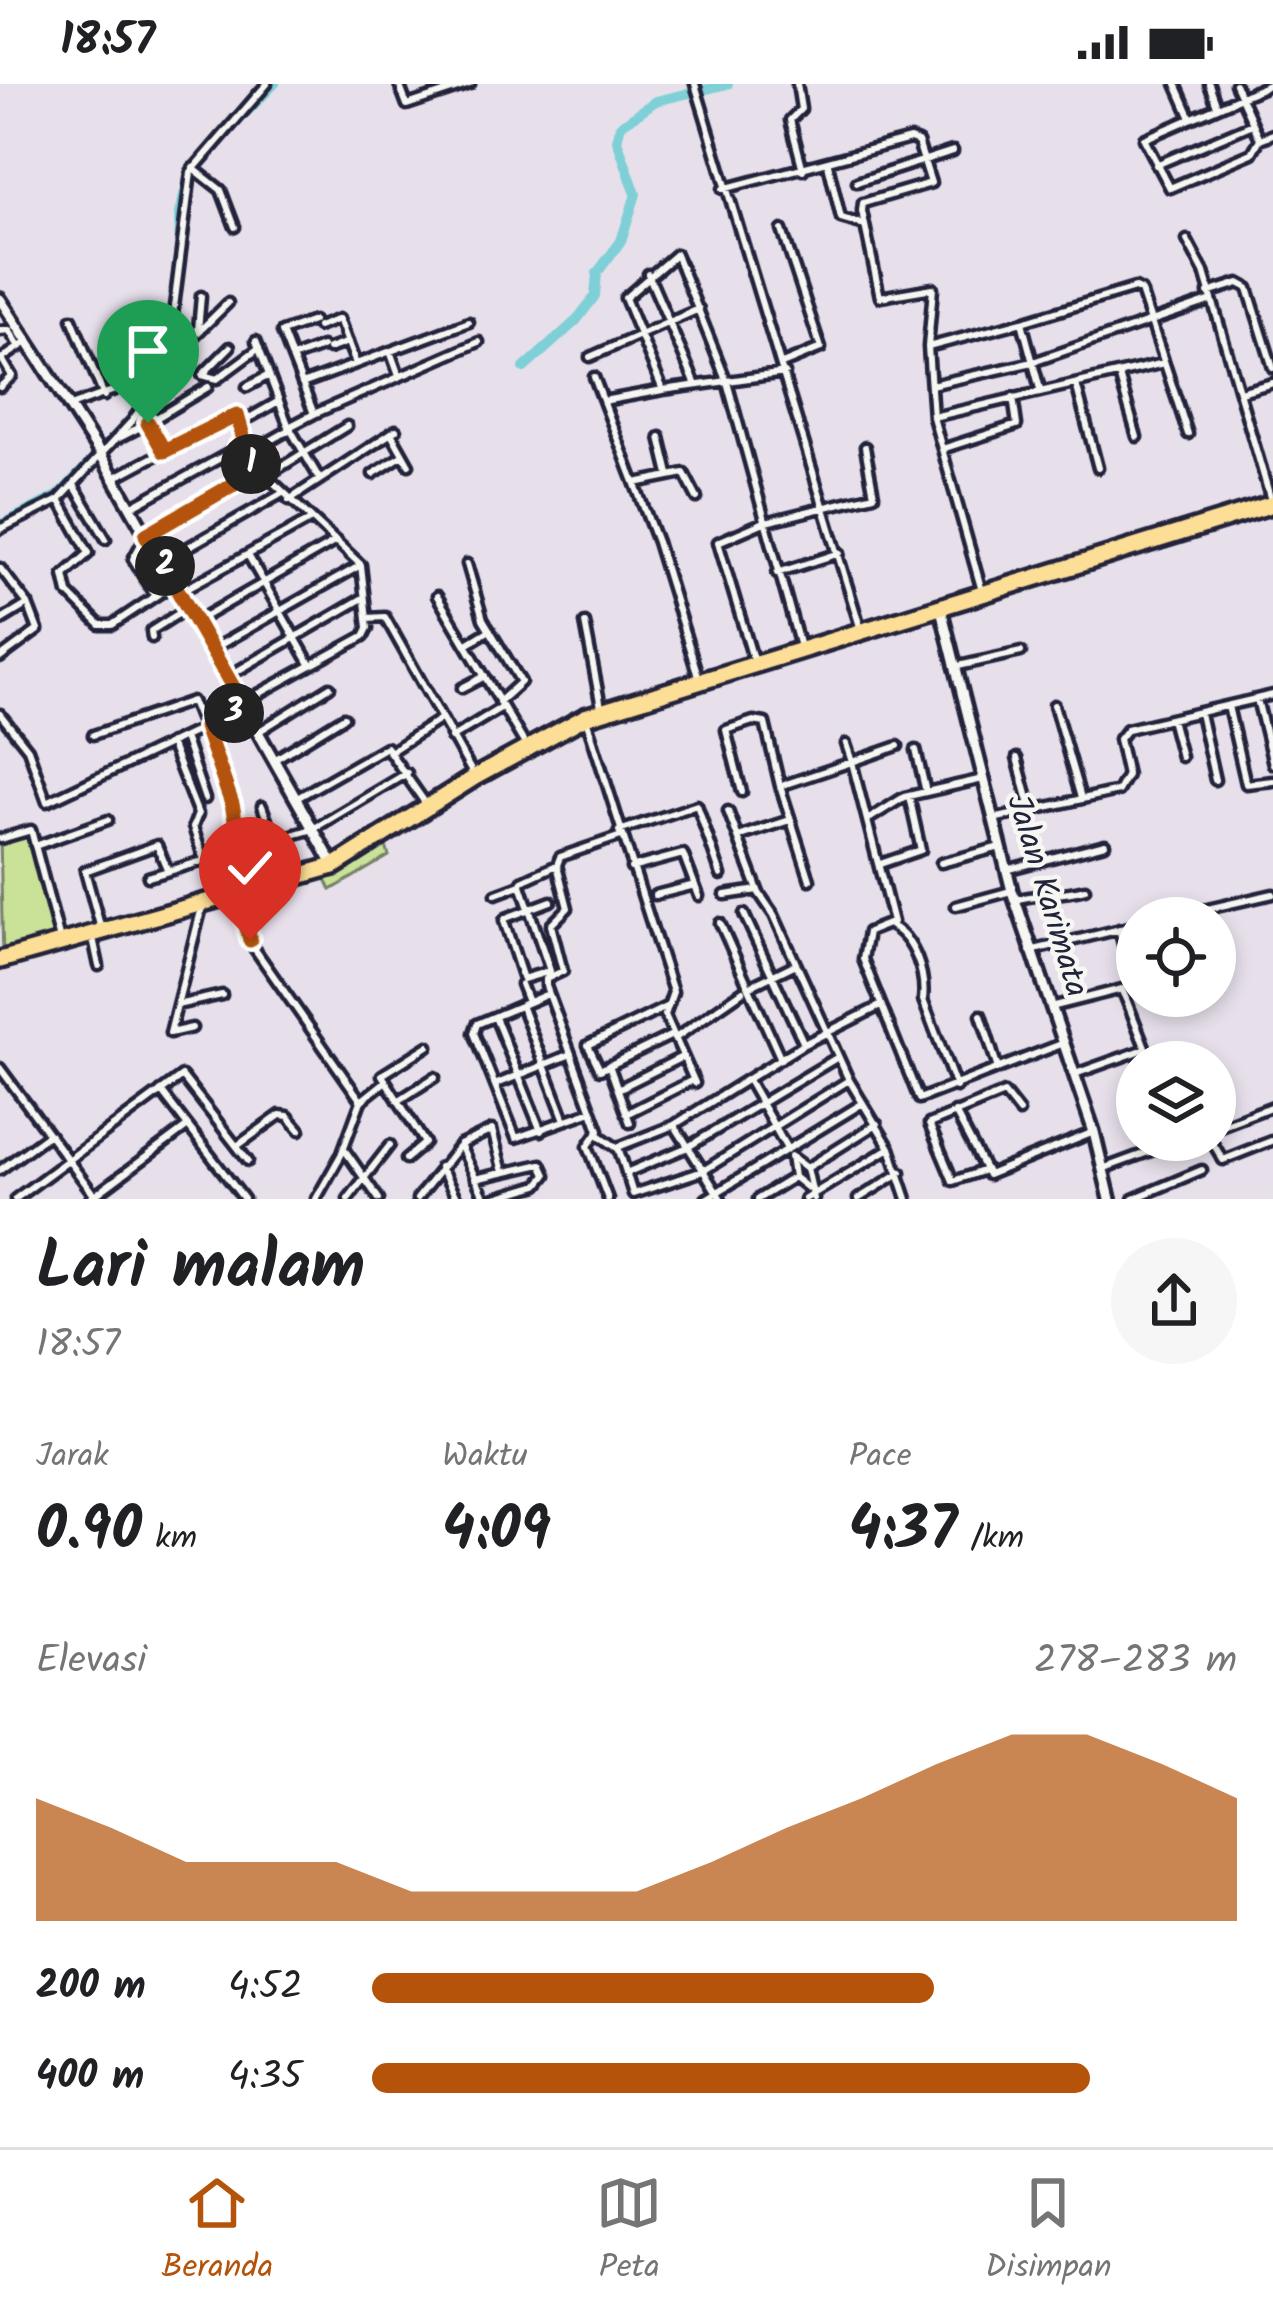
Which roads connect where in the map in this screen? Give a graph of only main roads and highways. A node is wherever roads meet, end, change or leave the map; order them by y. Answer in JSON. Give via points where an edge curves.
{"nodes":[{"id":1,"x":1272,"y":504,"type":"edge"},
{"id":2,"x":1,"y":956,"type":"edge"}],
"edges":[{"from":1,"to":2,"type":"highway","via":[[594,714],[526,746],[334,866]]}]}
